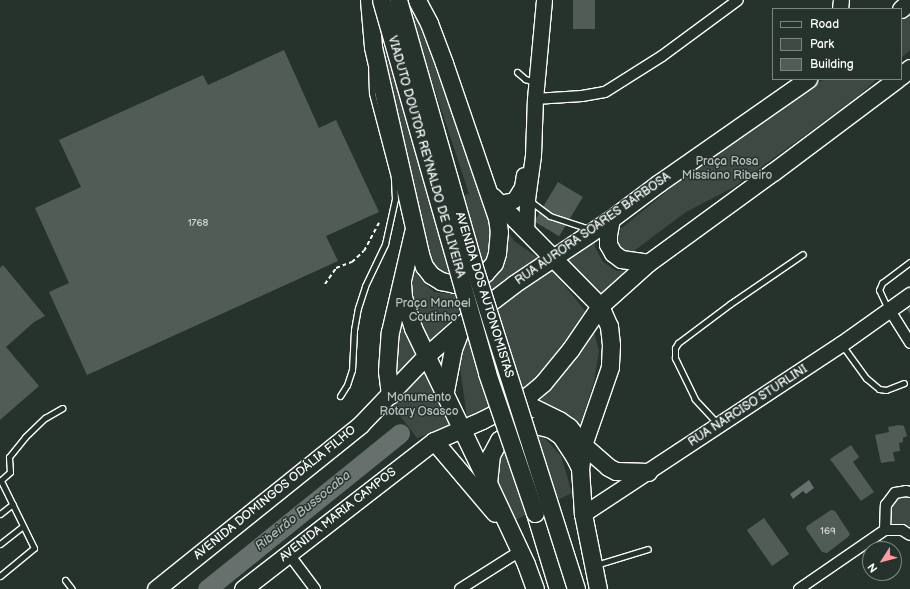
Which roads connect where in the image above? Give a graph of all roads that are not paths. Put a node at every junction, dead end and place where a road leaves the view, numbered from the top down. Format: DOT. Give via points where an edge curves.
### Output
graph roads {
  1 [pos="369,0"];
  2 [pos="381,0"];
  3 [pos="398,0"];
  4 [pos="417,0"];
  5 [pos="544,0"];
  6 [pos="738,0"];
  7 [pos="910,0"];
  8 [pos="902,8"];
  9 [pos="373,47"];
  10 [pos="910,68"];
  11 [pos="517,72"];
  12 [pos="902,75"];
  13 [pos="807,80"];
  14 [pos="896,80"];
  15 [pos="537,82"];
  16 [pos="535,99"];
  17 [pos="533,139"];
  18 [pos="495,199"];
  19 [pos="527,199"];
  20 [pos="611,219"];
  21 [pos="414,225"];
  22 [pos="526,231"];
  23 [pos="593,231"];
  24 [pos="803,254"];
  25 [pos="552,257"];
  26 [pos="910,262"];
  27 [pos="648,263"];
  28 [pos="402,283"];
  29 [pos="910,295"];
  30 [pos="600,306"];
  31 [pos="889,310"];
  32 [pos="462,323"];
  33 [pos="910,343"];
  34 [pos="841,344"];
  35 [pos="427,355"];
  36 [pos="904,383"];
  37 [pos="445,391"];
  38 [pos="390,395"];
  39 [pos="340,396"];
  40 [pos="520,402"];
  41 [pos="62,408"];
  42 [pos="718,425"];
  43 [pos="462,428"];
  44 [pos="434,441"];
  45 [pos="583,445"];
  46 [pos="580,468"];
  47 [pos="648,472"];
  48 [pos="0,481"];
  49 [pos="488,483"];
  50 [pos="910,492"];
  51 [pos="13,504"];
  52 [pos="0,514"];
  53 [pos="583,514"];
  54 [pos="23,526"];
  55 [pos="508,529"];
  56 [pos="885,530"];
  57 [pos="910,535"];
  58 [pos="0,544"];
  59 [pos="648,549"];
  60 [pos="520,551"];
  61 [pos="288,552"];
  62 [pos="593,566"];
  63 [pos="0,576"];
  64 [pos="65,580"];
  65 [pos="72,589"];
  66 [pos="156,589"];
  67 [pos="243,589"];
  68 [pos="314,589"];
  69 [pos="460,589"];
  70 [pos="535,589"];
  71 [pos="558,589"];
  72 [pos="576,589"];
  73 [pos="598,589"];
  74 [pos="799,589"];
  1 -- 9 [label="main road"];
  2 -- 71 [label="main road, VIADUTO DOUTOR REYNALDO DE OLIVEIRA, bridge" via="487,373 535,512"];
  3 -- 72 [label="main road, AVENIDA DOS AUTONOMISTAS, bridge" via="473,264"];
  4 -- 18 [label="main road" via="429,22"];
  5 -- 15 [label="main road"];
  6 -- 16 [label="street" via="662,56 605,92"];
  7 -- 8 [label="main road"];
  9 -- 21 [label="main road"];
  9 -- 39 [label="lane" via="370,75 372,93 394,177 395,199 385,244 365,286 358,308 352,370"];
  10 -- 12 [label="main road"];
  11 -- 15 [label="lane" via="525,79"];
  13 -- 20 [label="main road, RUA AURORA SOARES BARBOSA"];
  14 -- 27 [label="main road, AVENIDA MARIA CAMPOS"];
  15 -- 16 [label="main road"];
  16 -- 17 [label="main road"];
  17 -- 18 [label="main road" via="527,155 522,187 514,200"];
  17 -- 19 [label="main road"];
  18 -- 21 [label="main road" via="499,232 497,253 494,263 474,280 455,284 441,281 431,275 424,266"];
  18 -- 22 [label="main road"];
  19 -- 22 [label="main road"];
  19 -- 23 [label="lane" via="550,216"];
  20 -- 23 [label="main road, RUA AURORA SOARES BARBOSA"];
  20 -- 27 [label="main road" via="608,244 613,253 621,259"];
  21 -- 28 [label="main road"];
  22 -- 25 [label="main road"];
  23 -- 25 [label="main road, RUA AURORA SOARES BARBOSA"];
  24 -- 42 [label="lane" via="678,343 675,358 695,399"];
  25 -- 30 [label="main road"];
  25 -- 32 [label="main road, RUA AURORA SOARES BARBOSA"];
  26 -- 31 [label="lane" via="882,283 879,290"];
  27 -- 30 [label="main road, AVENIDA MARIA CAMPOS"];
  28 -- 35 [label="main road" via="407,312"];
  28 -- 38 [label="main road" via="390,332 387,371"];
  29 -- 31 [label="main road, RUA NARCISO STURLINI"];
  30 -- 40 [label="main road, AVENIDA MARIA CAMPOS" via="570,350 543,383"];
  30 -- 45 [label="main road" via="609,326 610,367"];
  31 -- 33 [label="street"];
  31 -- 34 [label="main road, RUA NARCISO STURLINI"];
  32 -- 35 [label="main road, RUA AURORA SOARES BARBOSA"];
  32 -- 37 [label="main road" via="453,349"];
  34 -- 36 [label="lane" via="866,378 879,389 886,390"];
  34 -- 42 [label="main road, RUA NARCISO STURLINI"];
  35 -- 37 [label="main road"];
  35 -- 38 [label="main road, RUA AURORA SOARES BARBOSA"];
  37 -- 43 [label="main road"];
  38 -- 66 [label="main road, AVENIDA DOMINGOS ODÁLIA FILHO" via="360,425"];
  40 -- 43 [label="main road, AVENIDA MARIA CAMPOS"];
  40 -- 45 [label="main road" via="559,420 569,427"];
  41 -- 48 [label="lane" via="45,418 25,437 9,457 10,472"];
  42 -- 47 [label="main road, RUA NARCISO STURLINI"];
  43 -- 44 [label="main road, AVENIDA MARIA CAMPOS"];
  43 -- 49 [label="main road"];
  44 -- 55 [label="main road"];
  44 -- 61 [label="main road, AVENIDA MARIA CAMPOS"];
  45 -- 46 [label="main road"];
  45 -- 47 [label="main road" via="596,458 616,471"];
  46 -- 49 [label="main road" via="561,436 551,428 520,426 499,440 496,445 491,455"];
  46 -- 53 [label="main road"];
  47 -- 53 [label="main road, RUA NARCISO STURLINI"];
  48 -- 51 [label="lane"];
  49 -- 55 [label="main road"];
  50 -- 56 [label="street" via="895,494 886,505"];
  51 -- 52 [label="lane"];
  51 -- 54 [label="lane"];
  53 -- 62 [label="main road"];
  54 -- 58 [label="lane"];
  54 -- 63 [label="lane" via="34,548"];
  55 -- 60 [label="main road"];
  56 -- 57 [label="street" via="902,530"];
  56 -- 74 [label="street"];
  59 -- 62 [label="lane"];
  60 -- 69 [label="street"];
  60 -- 70 [label="main road"];
  61 -- 67 [label="main road, AVENIDA MARIA CAMPOS"];
  61 -- 68 [label="street"];
  62 -- 73 [label="main road"];
  64 -- 65 [label="lane"];
}
